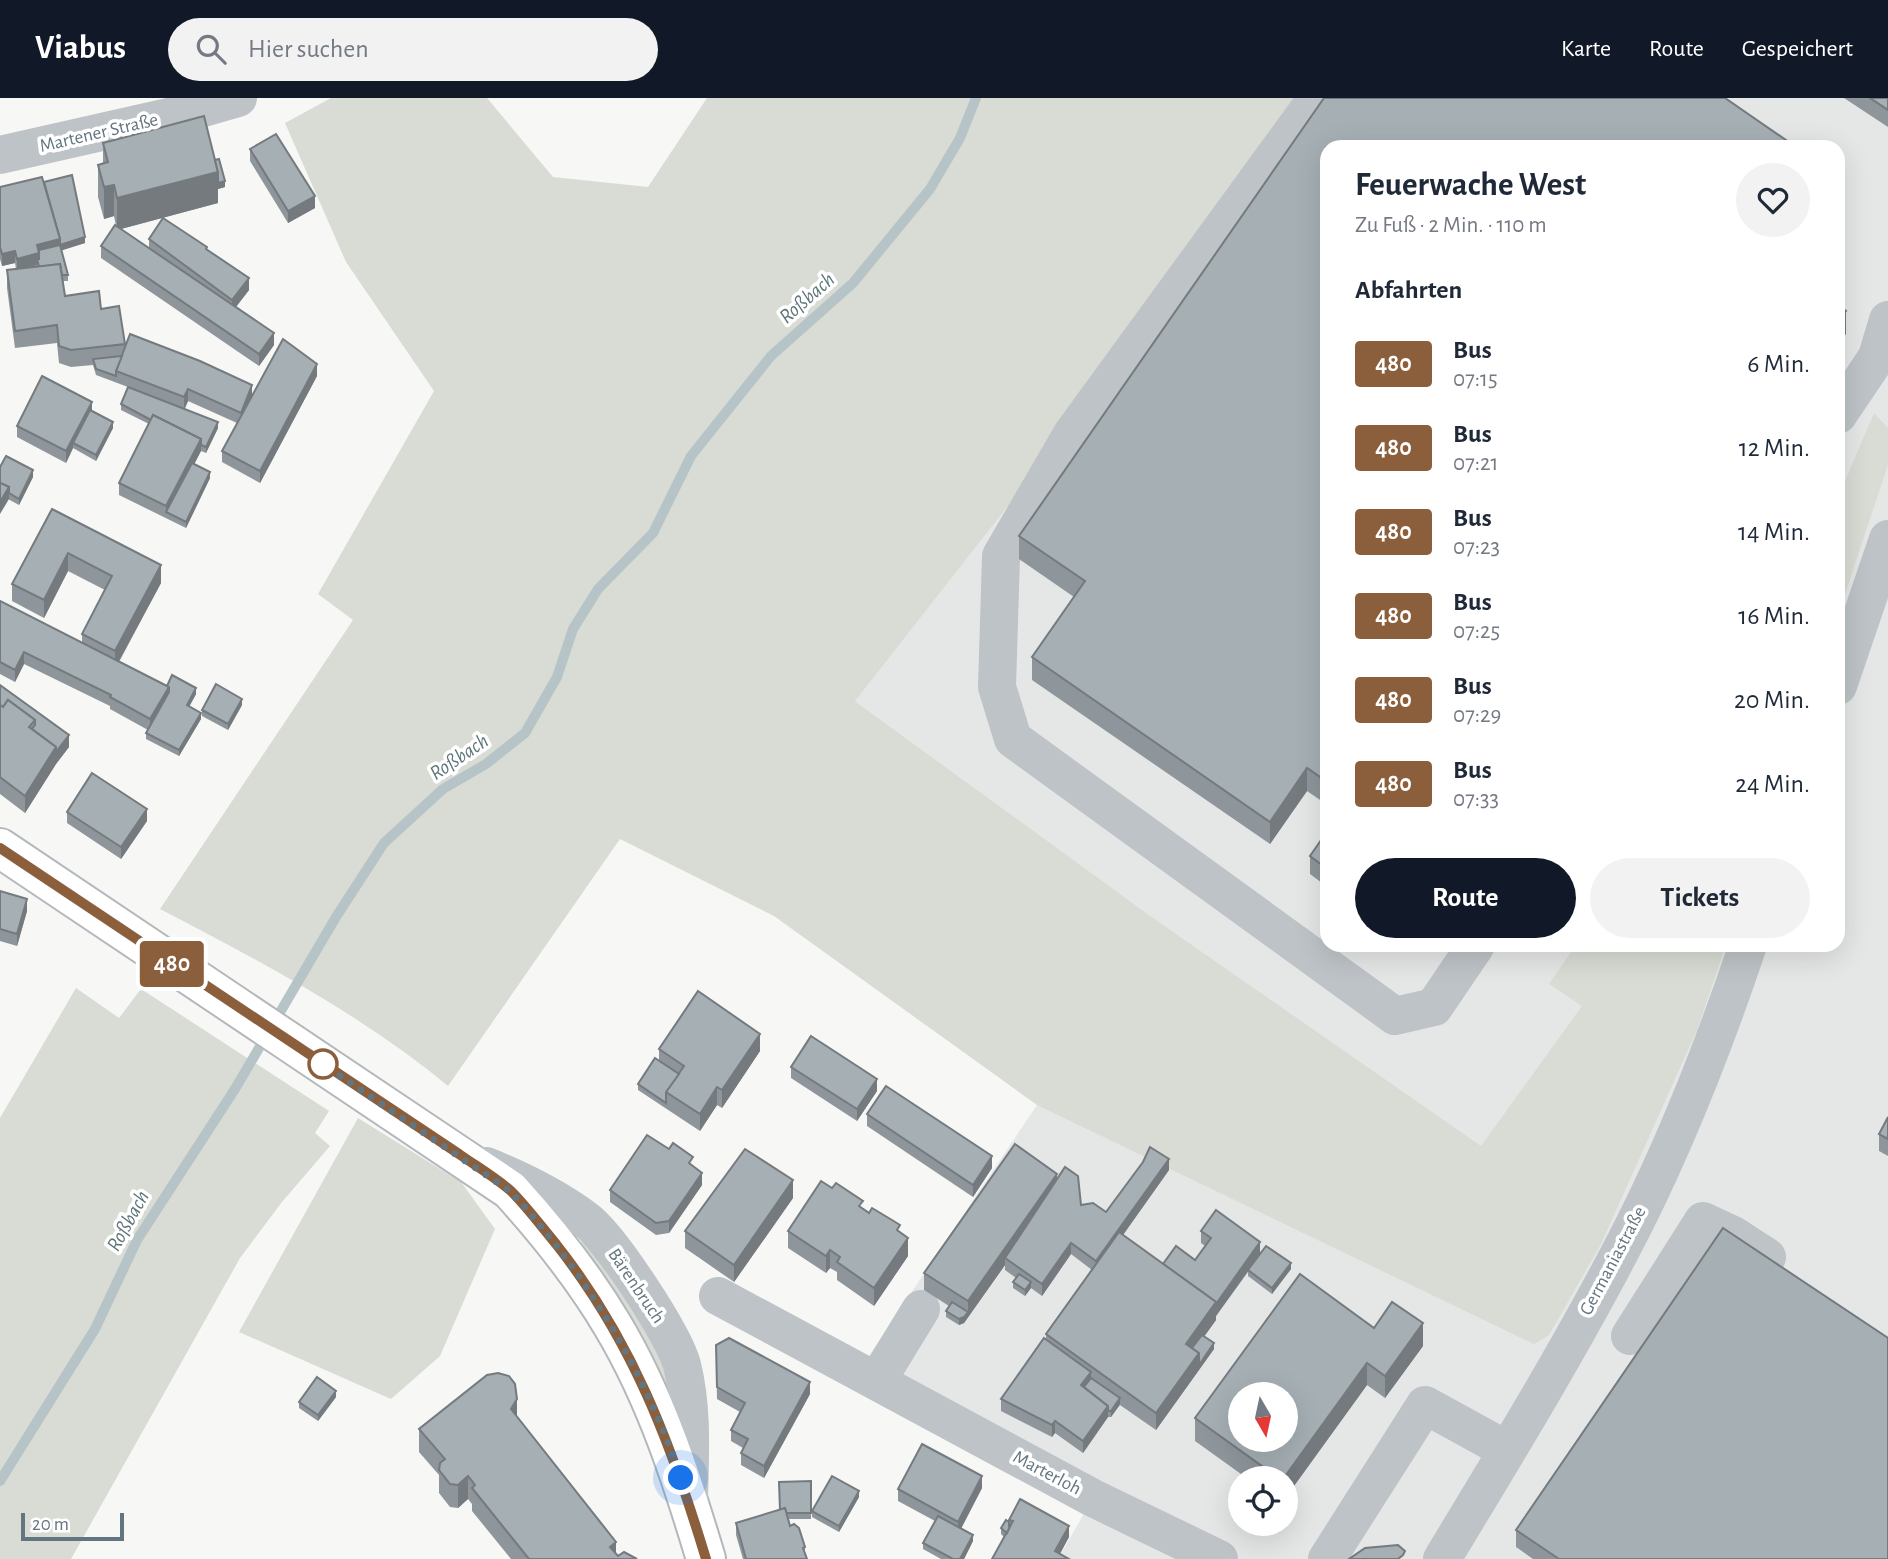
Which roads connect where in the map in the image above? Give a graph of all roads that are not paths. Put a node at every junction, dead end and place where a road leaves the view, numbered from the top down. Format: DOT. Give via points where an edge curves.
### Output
graph roads {
  1 [pos="238,98"];
  2 [pos="1317,98"];
  3 [pos="0,155"];
  4 [pos="1888,320"];
  5 [pos="1845,405"];
  6 [pos="1888,539"];
  7 [pos="1845,665"];
  8 [pos="0,848"];
  9 [pos="1471,952"];
  10 [pos="1746,952"];
  11 [pos="459,1154"];
  12 [pos="1799,1279"];
  13 [pos="719,1296"];
  14 [pos="921,1309"];
  15 [pos="1630,1336"];
  16 [pos="877,1381"];
  17 [pos="1507,1450"];
  18 [pos="688,1500"];
  19 [pos="706,1559"];
  20 [pos="1219,1559"];
  21 [pos="1327,1559"];
  22 [pos="1442,1559"];
  1 -- 3 [label="street, Martener Straße"];
  2 -- 9 [label="street" via="1072,434 1000,556 997,687 1013,739 1395,1016 1434,1007"];
  4 -- 5 [label="street" via="1877,357"];
  6 -- 7 [label="street"];
  8 -- 11 [label="main road, Bärenbruch"];
  10 -- 17 [label="street, Germaniastraße" via="1717,1035 1626,1240"];
  11 -- 18 [label="main road, Bärenbruch" via="510,1191 572,1264 635,1368"];
  11 -- 18 [label="street, Bärenbruch" via="511,1176 588,1221 652,1307 681,1362 690,1431"];
  12 -- 15 [label="street" via="1733,1235 1703,1221"];
  13 -- 16 [label="street, Marterloh"];
  14 -- 16 [label="street"];
  16 -- 20 [label="street, Marterloh" via="1093,1498"];
  17 -- 21 [label="street" via="1425,1405"];
  17 -- 22 [label="street, Germaniastraße"];
  18 -- 19 [label="main road, Bärenbruch"];
}
